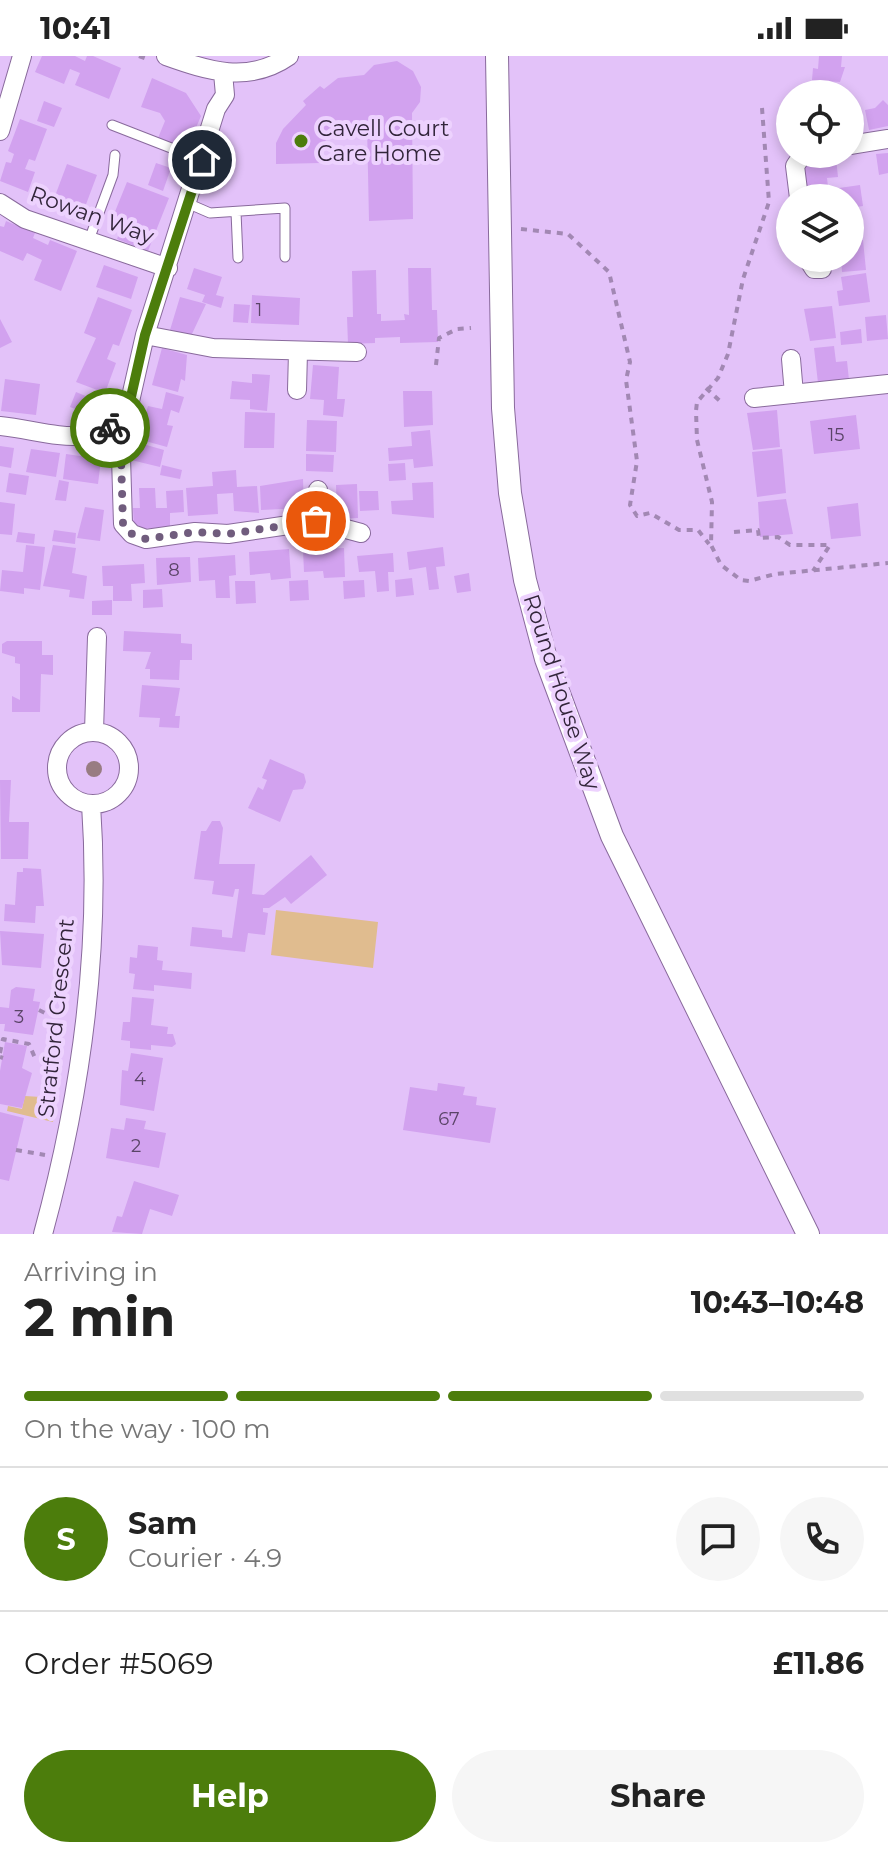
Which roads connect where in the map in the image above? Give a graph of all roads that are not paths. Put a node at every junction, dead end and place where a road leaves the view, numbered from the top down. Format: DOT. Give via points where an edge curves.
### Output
graph roads {
  1 [pos="22,56"];
  2 [pos="166,56"];
  3 [pos="289,56"];
  4 [pos="497,56"];
  5 [pos="223,73"];
  6 [pos="112,125"];
  7 [pos="0,131"];
  8 [pos="888,139"];
  9 [pos="864,143"];
  10 [pos="115,155"];
  11 [pos="202,160"];
  12 [pos="0,203"];
  13 [pos="187,203"];
  14 [pos="236,212"];
  15 [pos="89,240"];
  16 [pos="285,257"];
  17 [pos="238,258"];
  18 [pos="168,268"];
  19 [pos="145,335"];
  20 [pos="298,352"];
  21 [pos="357,352"];
  22 [pos="791,359"];
  23 [pos="888,384"];
  24 [pos="297,390"];
  25 [pos="794,394"];
  26 [pos="754,398"];
  27 [pos="0,426"];
  28 [pos="106,431"];
  29 [pos="318,490"];
  30 [pos="316,521"];
  31 [pos="361,533"];
  32 [pos="97,637"];
  33 [pos="94,731"];
  34 [pos="91,804"];
  35 [pos="43,1234"];
  36 [pos="808,1234"];
  1 -- 7 [label="street"];
  2 -- 5 [label="street"];
  3 -- 5 [label="street" via="260,70"];
  4 -- 36 [label="street, Round House Way" via="503,408 510,493 542,645 612,836"];
  5 -- 11 [label="street" via="225,95"];
  6 -- 11 [label="lane"];
  8 -- 9 [label="street"];
  10 -- 15 [label="lane"];
  11 -- 13 [label="street"];
  12 -- 15 [label="street, Rowan Way" via="25,219"];
  13 -- 14 [label="lane" via="210,213"];
  13 -- 18 [label="street"];
  14 -- 16 [label="lane" via="285,208"];
  14 -- 17 [label="lane"];
  15 -- 18 [label="street, Rowan Way"];
  18 -- 19 [label="street"];
  19 -- 20 [label="street" via="213,348"];
  19 -- 28 [label="street" via="128,410"];
  20 -- 21 [label="street"];
  20 -- 24 [label="street"];
  22 -- 25 [label="street"];
  23 -- 25 [label="street"];
  25 -- 26 [label="street"];
  27 -- 28 [label="street" via="90,438"];
  28 -- 30 [label="street" via="121,457 123,524 132,534 146,539 195,532 228,534"];
  29 -- 30 [label="street"];
  30 -- 31 [label="street"];
  32 -- 33 [label="street"];
  33 -- 34 [label="street" via="71,739 57,763 65,791"];
  33 -- 34 [label="street" via="119,743 129,769 117,795"];
  34 -- 35 [label="street, Stratford Crescent" via="89,972 80,1056 63,1159"];
}
